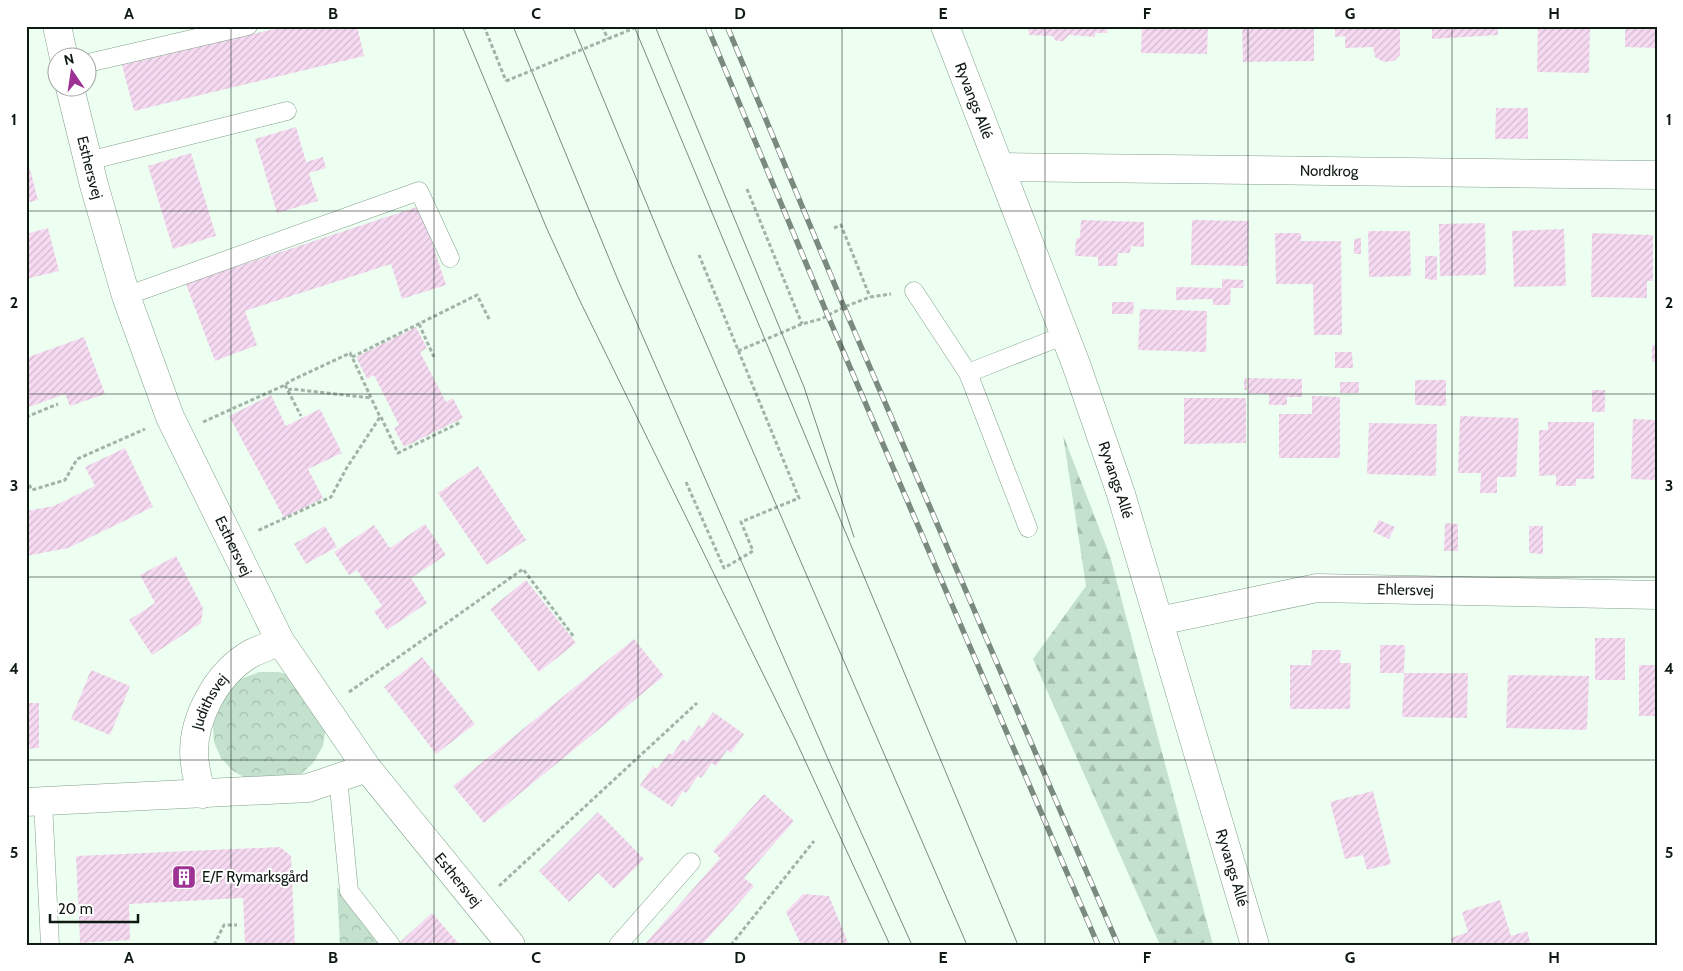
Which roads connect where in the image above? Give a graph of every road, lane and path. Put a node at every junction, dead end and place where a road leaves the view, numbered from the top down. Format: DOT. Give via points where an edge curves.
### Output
graph roads {
  1 [pos="57,26"];
  2 [pos="248,26"];
  3 [pos="484,26"];
  4 [pos="602,26"];
  5 [pos="639,26"];
  6 [pos="945,26"];
  7 [pos="608,39"];
  8 [pos="62,48"];
  9 [pos="98,61"];
  10 [pos="72,98"];
  11 [pos="287,111"];
  12 [pos="88,161"];
  13 [pos="1001,167"];
  14 [pos="1657,175"];
  15 [pos="747,189"];
  16 [pos="834,228"];
  17 [pos="699,255"];
  18 [pos="450,258"];
  19 [pos="914,291"];
  20 [pos="126,296"];
  21 [pos="870,297"];
  22 [pos="490,320"];
  23 [pos="419,324"];
  24 [pos="802,324"];
  25 [pos="1065,335"];
  26 [pos="738,350"];
  27 [pos="352,357"];
  28 [pos="434,357"];
  29 [pos="968,373"];
  30 [pos="285,385"];
  31 [pos="288,390"];
  32 [pos="372,398"];
  33 [pos="58,404"];
  34 [pos="302,416"];
  35 [pos="26,417"];
  36 [pos="380,417"];
  37 [pos="461,422"];
  38 [pos="174,425"];
  39 [pos="26,479"];
  40 [pos="686,482"];
  41 [pos="1028,528"];
  42 [pos="232,543"];
  43 [pos="1657,594"];
  44 [pos="1159,621"];
  45 [pos="574,636"];
  46 [pos="280,641"];
  47 [pos="697,703"];
  48 [pos="326,709"];
  49 [pos="367,768"];
  50 [pos="338,777"];
  51 [pos="202,794"];
  52 [pos="35,802"];
  53 [pos="814,841"];
  54 [pos="692,862"];
  55 [pos="511,875"];
  56 [pos="238,925"];
  57 [pos="50,945"];
  58 [pos="214,945"];
  59 [pos="391,945"];
  60 [pos="511,945"];
  61 [pos="618,945"];
  62 [pos="731,945"];
  63 [pos="1255,945"];
  1 -- 8 [label="street"];
  2 -- 9 [label="lane"];
  3 -- 7 [label="path, bridge" via="506,81"];
  4 -- 7 [label="path"];
  5 -- 7 [label="path, bridge"];
  6 -- 13 [label="street, Ryvangs Allé"];
  10 -- 12 [label="street, Esthersvej"];
  11 -- 12 [label="lane"];
  12 -- 20 [label="street, Esthersvej"];
  13 -- 14 [label="street, Nordkrog"];
  13 -- 25 [label="street, Ryvangs Allé"];
  15 -- 24 [label="path"];
  16 -- 21 [label="path" via="841,225"];
  17 -- 26 [label="path"];
  18 -- 20 [label="lane" via="419,191"];
  19 -- 21 [label="path"];
  19 -- 29 [label="lane"];
  20 -- 38 [label="street, Esthersvej"];
  21 -- 24 [label="path"];
  22 -- 23 [label="path" via="478,295"];
  23 -- 27 [label="path"];
  23 -- 28 [label="path"];
  24 -- 26 [label="path"];
  25 -- 29 [label="lane"];
  25 -- 44 [label="street, Ryvangs Allé" via="1121,494"];
  26 -- 40 [label="path" via="799,498 741,522 753,550 724,568"];
  27 -- 30 [label="path" via="350,353"];
  27 -- 32 [label="path"];
  29 -- 41 [label="lane"];
  30 -- 31 [label="path"];
  30 -- 38 [label="path"];
  31 -- 32 [label="path"];
  31 -- 34 [label="path"];
  32 -- 36 [label="path"];
  33 -- 35 [label="path"];
  36 -- 37 [label="path" via="398,453"];
  36 -- 42 [label="path" via="331,497"];
  38 -- 39 [label="path" via="77,460 65,480 32,490"];
  38 -- 42 [label="street, Esthersvej"];
  42 -- 46 [label="street, Esthersvej"];
  43 -- 44 [label="street, Ehlersvej" via="1317,588"];
  44 -- 63 [label="street, Ryvangs Allé"];
  45 -- 48 [label="path" via="523,569"];
  46 -- 48 [label="street, Esthersvej"];
  46 -- 51 [label="street, Judithsvej" via="250,654 226,674 207,700 196,730 195,762"];
  47 -- 55 [label="path"];
  48 -- 49 [label="street, Esthersvej"];
  49 -- 50 [label="street"];
  49 -- 60 [label="street, Esthersvej"];
  50 -- 51 [label="street" via="308,788"];
  50 -- 59 [label="lane" via="349,890"];
  51 -- 52 [label="street"];
  52 -- 57 [label="lane"];
  53 -- 62 [label="path"];
  54 -- 61 [label="lane"];
  56 -- 58 [label="path" via="224,925"];
}
